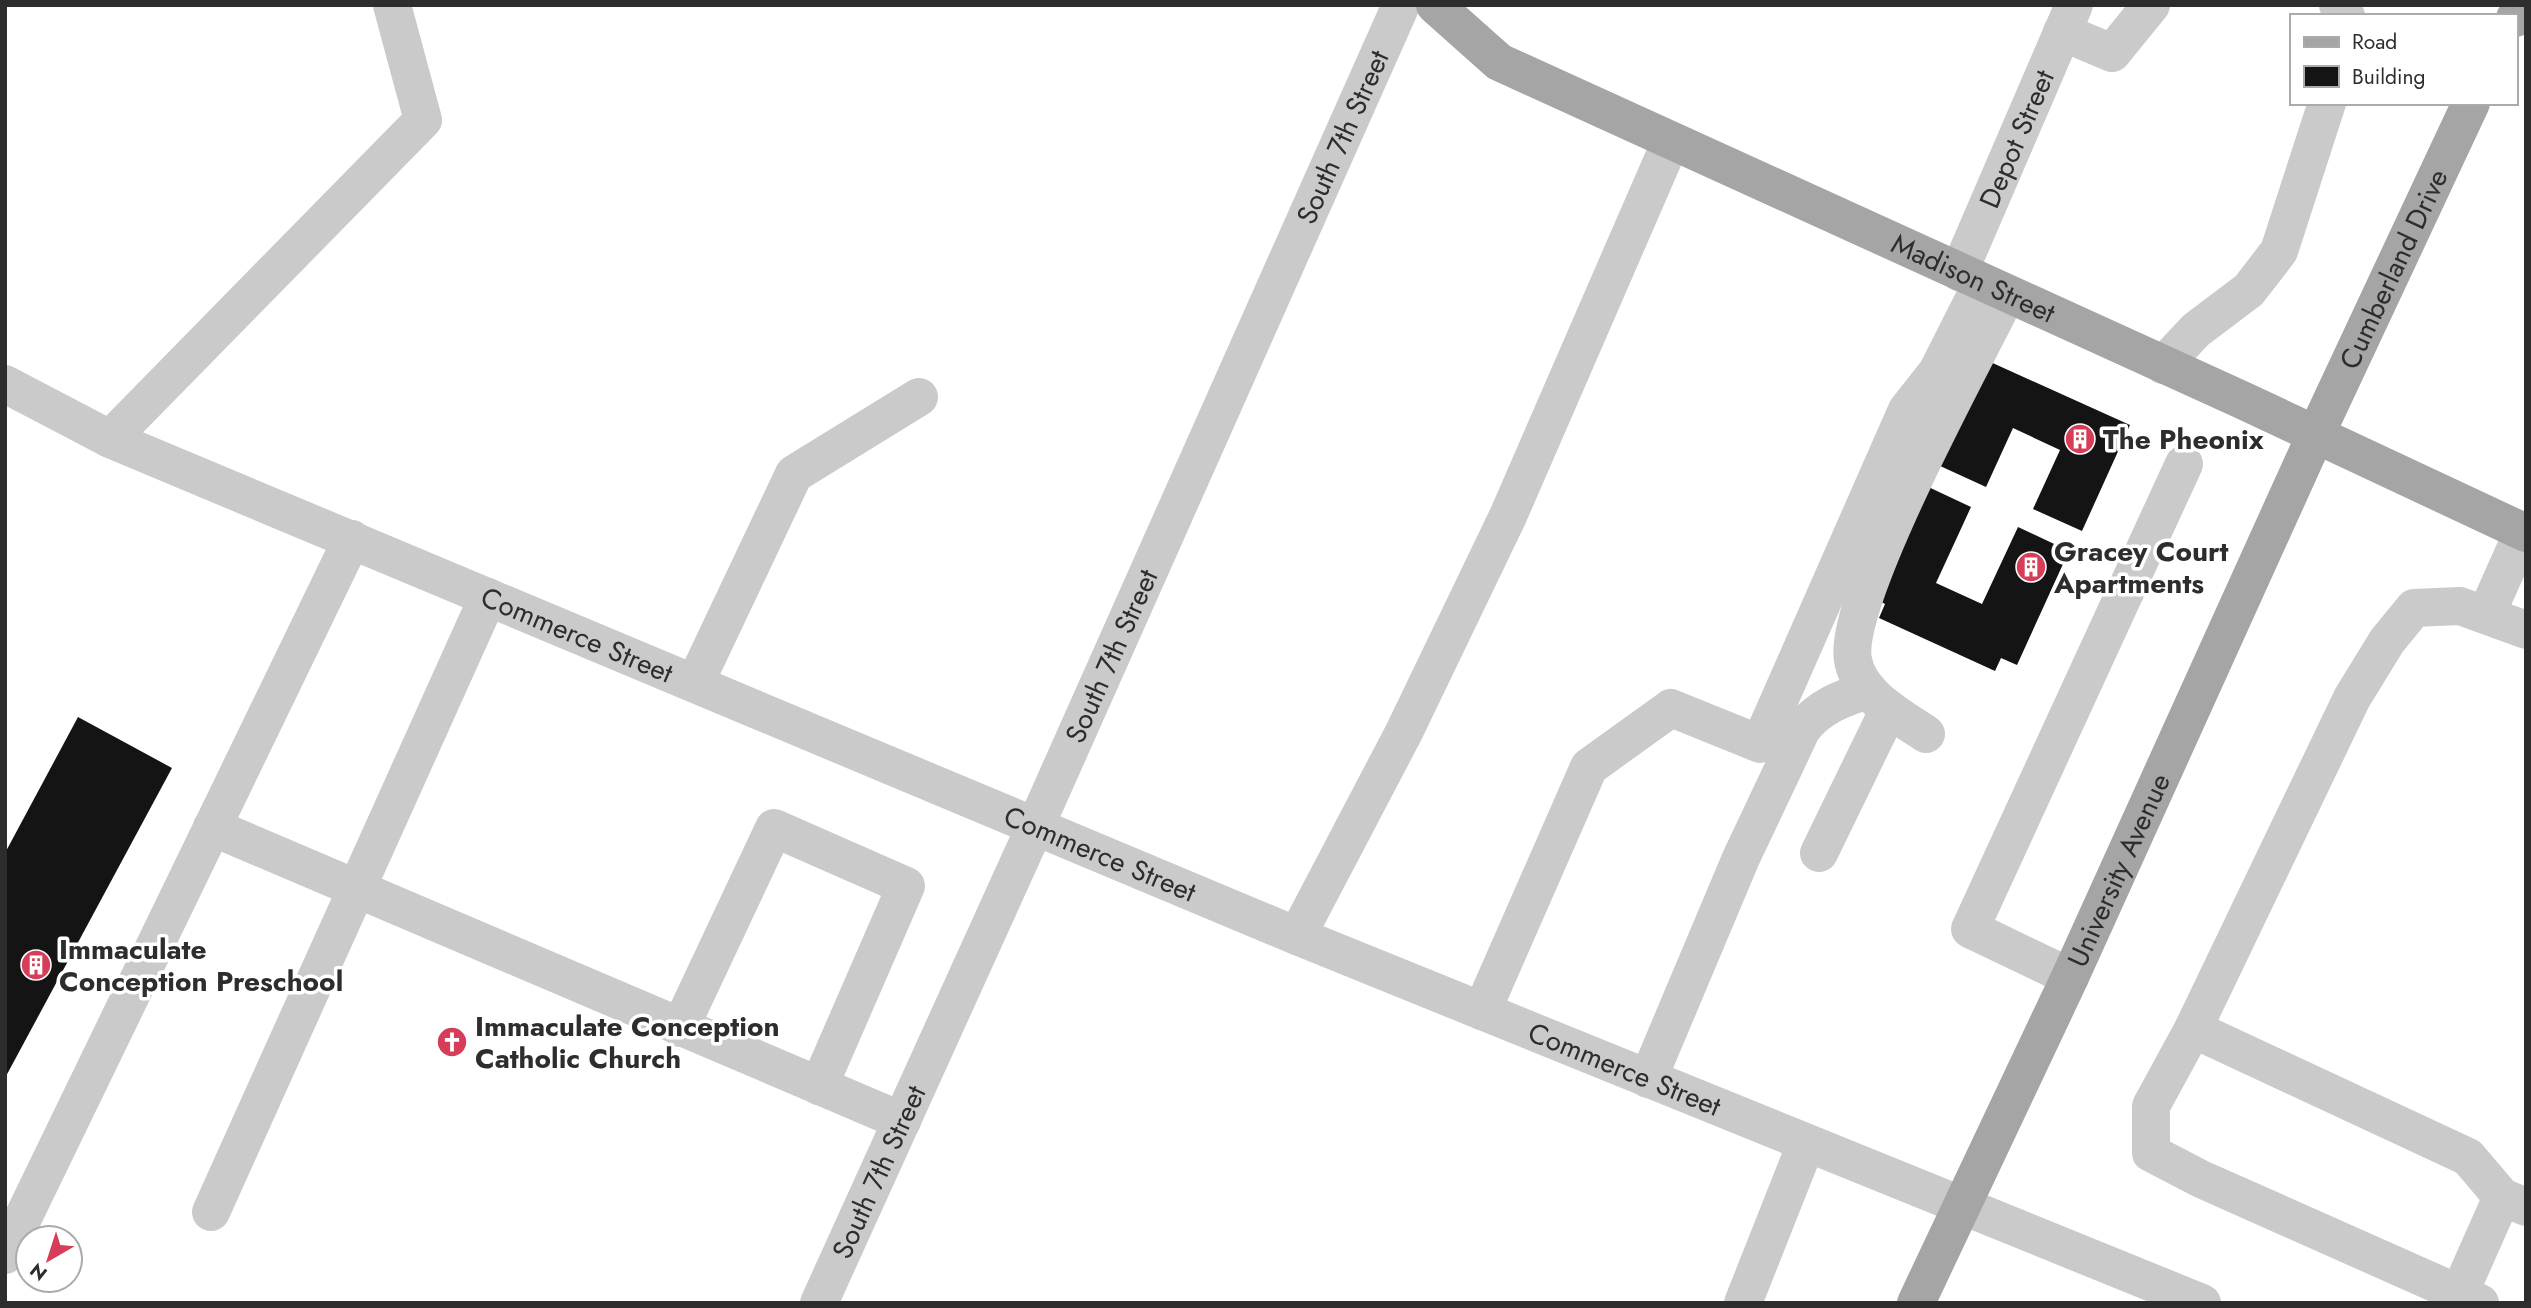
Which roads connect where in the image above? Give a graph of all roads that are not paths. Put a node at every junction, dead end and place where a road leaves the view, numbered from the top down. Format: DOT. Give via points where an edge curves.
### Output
graph roads {
  1 [pos="392,5"];
  2 [pos="1401,5"];
  3 [pos="1434,5"];
  4 [pos="2151,5"];
  5 [pos="2068,19"];
  6 [pos="2326,105"];
  7 [pos="2471,105"];
  8 [pos="1671,141"];
  9 [pos="1983,283"];
  10 [pos="2164,365"];
  11 [pos="5,384"];
  12 [pos="919,397"];
  13 [pos="2316,435"];
  14 [pos="110,439"];
  15 [pos="2184,464"];
  16 [pos="2524,532"];
  17 [pos="352,540"];
  18 [pos="488,597"];
  19 [pos="2487,615"];
  20 [pos="2526,630"];
  21 [pos="695,683"];
  22 [pos="1878,699"];
  23 [pos="1926,734"];
  24 [pos="212,827"];
  25 [pos="1035,827"];
  26 [pos="1819,853"];
  27 [pos="355,891"];
  28 [pos="1297,936"];
  29 [pos="2070,977"];
  30 [pos="1482,1011"];
  31 [pos="680,1028"];
  32 [pos="2193,1029"];
  33 [pos="1648,1079"];
  34 [pos="819,1086"];
  35 [pos="902,1121"];
  36 [pos="1806,1144"];
  37 [pos="2514,1202"];
  38 [pos="1961,1207"];
  39 [pos="211,1212"];
  40 [pos="5,1255"];
  41 [pos="2465,1299"];
  42 [pos="818,1303"];
  43 [pos="1743,1303"];
  44 [pos="1916,1303"];
  45 [pos="2202,1303"];
  1 -- 14 [label="street" via="423,120"];
  2 -- 25 [label="street, South 7th Street"];
  3 -- 8 [label="main road, Madison Street" via="1499,62"];
  4 -- 5 [label="street" via="2112,53"];
  5 -- 9 [label="street, Depot Street"];
  6 -- 10 [label="street" via="2276,257 2249,290 2196,330"];
  7 -- 13 [label="main road, Cumberland Drive"];
  8 -- 9 [label="main road, Madison Street"];
  8 -- 28 [label="street" via="1508,516 1404,732"];
  9 -- 10 [label="main road, Madison Street"];
  9 -- 22 [label="street" via="1913,482 1860,605 1851,644 1853,662"];
  9 -- 30 [label="street" via="1937,372 1907,410 1760,744 1671,708 1589,767"];
  10 -- 13 [label="main road, Madison Street"];
  11 -- 14 [label="street, Commerce Street"];
  12 -- 21 [label="street" via="794,474"];
  13 -- 16 [label="main road, Madison Street"];
  13 -- 29 [label="main road, University Avenue"];
  14 -- 17 [label="street, Commerce Street"];
  15 -- 29 [label="street" via="1970,929"];
  16 -- 19 [label="street"];
  17 -- 18 [label="street, Commerce Street"];
  17 -- 24 [label="street"];
  18 -- 21 [label="street, Commerce Street"];
  18 -- 27 [label="street"];
  19 -- 20 [label="street"];
  19 -- 32 [label="street" via="2460,606 2414,608 2388,641 2353,698"];
  21 -- 25 [label="street, Commerce Street"];
  22 -- 23 [label="street"];
  22 -- 26 [label="street"];
  22 -- 33 [label="street" via="1832,702 1802,729 1741,858"];
  24 -- 27 [label="street"];
  24 -- 40 [label="street"];
  25 -- 28 [label="street, Commerce Street"];
  25 -- 35 [label="street, South 7th Street"];
  27 -- 31 [label="street"];
  27 -- 39 [label="street"];
  28 -- 30 [label="street, Commerce Street"];
  29 -- 38 [label="main road, University Avenue"];
  30 -- 33 [label="street, Commerce Street"];
  31 -- 34 [label="street"];
  31 -- 34 [label="street" via="774,828 906,886"];
  32 -- 37 [label="street" via="2468,1157"];
  32 -- 41 [label="street" via="2151,1106 2151,1153"];
  33 -- 36 [label="street, Commerce Street"];
  34 -- 35 [label="street"];
  35 -- 42 [label="street, South 7th Street"];
  36 -- 38 [label="street, Commerce Street"];
  36 -- 43 [label="street"];
  37 -- 41 [label="street"];
  38 -- 44 [label="main road, University Avenue"];
  38 -- 45 [label="street, Commerce Street"];
}
